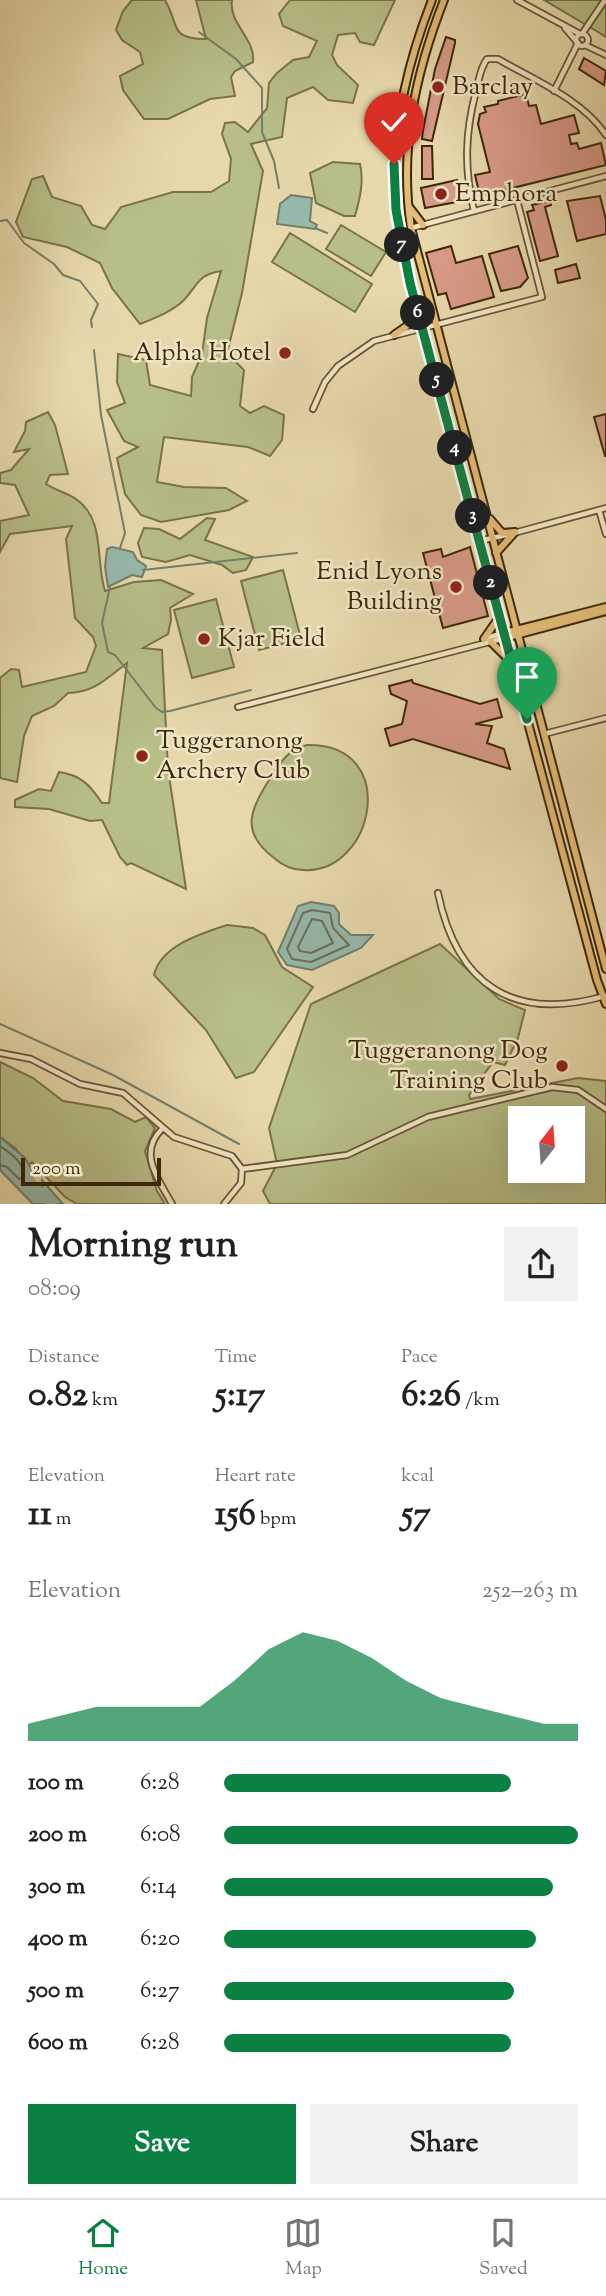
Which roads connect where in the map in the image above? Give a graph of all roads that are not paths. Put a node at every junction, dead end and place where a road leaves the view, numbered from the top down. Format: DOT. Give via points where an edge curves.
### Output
graph roads {
  1 [pos="432,0"];
  2 [pos="444,0"];
  3 [pos="517,0"];
  4 [pos="605,0"];
  5 [pos="564,27"];
  6 [pos="584,36"];
  7 [pos="580,44"];
  8 [pos="604,54"];
  9 [pos="554,92"];
  10 [pos="606,135"];
  11 [pos="606,176"];
  12 [pos="517,200"];
  13 [pos="407,204"];
  14 [pos="396,210"];
  15 [pos="474,211"];
  16 [pos="423,225"];
  17 [pos="411,228"];
  18 [pos="407,267"];
  19 [pos="418,312"];
  20 [pos="436,324"];
  21 [pos="422,328"];
  22 [pos="394,335"];
  23 [pos="313,409"];
  24 [pos="606,508"];
  25 [pos="600,510"];
  26 [pos="485,511"];
  27 [pos="514,532"];
  28 [pos="606,534"];
  29 [pos="492,538"];
  30 [pos="480,541"];
  31 [pos="496,553"];
  32 [pos="606,609"];
  33 [pos="499,616"];
  34 [pos="517,632"];
  35 [pos="505,636"];
  36 [pos="487,640"];
  37 [pos="513,664"];
  38 [pos="239,707"];
  39 [pos="606,718"];
  40 [pos="527,719"];
  41 [pos="544,734"];
  42 [pos="540,768"];
  43 [pos="438,892"];
  44 [pos="606,969"];
  45 [pos="605,999"];
  46 [pos="0,1053"];
  47 [pos="606,1109"];
  48 [pos="162,1129"];
  49 [pos="242,1169"];
  50 [pos="172,1204"];
  51 [pos="224,1204"];
  1 -- 14 [label="main road" via="399,114"];
  2 -- 13 [label="main road" via="411,113"];
  3 -- 5 [label="street"];
  4 -- 6 [label="street"];
  5 -- 6 [label="street"];
  5 -- 7 [label="street"];
  6 -- 7 [label="street"];
  6 -- 7 [label="street"];
  6 -- 8 [label="street"];
  7 -- 8 [label="street"];
  7 -- 9 [label="street"];
  9 -- 10 [label="street" via="581,108"];
  9 -- 15 [label="street" via="498,59 484,62 465,150"];
  11 -- 12 [label="street"];
  12 -- 15 [label="street"];
  12 -- 20 [label="street" via="542,297"];
  13 -- 16 [label="main road"];
  13 -- 17 [label="main road"];
  14 -- 17 [label="main road" via="401,224"];
  14 -- 18 [label="main road"];
  15 -- 16 [label="street"];
  16 -- 17 [label="street"];
  17 -- 18 [label="main road" via="405,236"];
  17 -- 20 [label="main road"];
  18 -- 19 [label="main road"];
  19 -- 21 [label="main road"];
  19 -- 22 [label="main road" via="414,321"];
  20 -- 21 [label="street"];
  20 -- 26 [label="main road"];
  21 -- 22 [label="street"];
  21 -- 30 [label="main road"];
  22 -- 23 [label="street" via="365,346 338,366"];
  24 -- 25 [label="street"];
  25 -- 27 [label="street"];
  25 -- 28 [label="street"];
  26 -- 27 [label="main road" via="497,530"];
  26 -- 29 [label="main road"];
  27 -- 29 [label="street"];
  27 -- 31 [label="main road"];
  29 -- 30 [label="street"];
  29 -- 31 [label="main road"];
  30 -- 33 [label="main road"];
  31 -- 34 [label="main road"];
  32 -- 34 [label="main road"];
  33 -- 35 [label="main road"];
  33 -- 36 [label="main road"];
  34 -- 35 [label="main road"];
  34 -- 41 [label="main road"];
  35 -- 36 [label="street"];
  35 -- 37 [label="main road"];
  36 -- 37 [label="main road"];
  36 -- 38 [label="street"];
  37 -- 40 [label="main road"];
  39 -- 41 [label="street"];
  40 -- 41 [label="main road" via="533,732"];
  40 -- 42 [label="main road"];
  41 -- 42 [label="main road" via="537,743"];
  41 -- 44 [label="main road"];
  42 -- 45 [label="main road"];
  43 -- 45 [label="street" via="444,920 461,955 492,988 518,1001 545,1006"];
  46 -- 48 [label="street" via="32,1059 80,1084 123,1093"];
  47 -- 49 [label="street" via="578,1090 552,1087 428,1117 347,1155"];
  48 -- 49 [label="street" via="186,1143 232,1156"];
  48 -- 50 [label="street" via="150,1148 150,1163"];
  49 -- 51 [label="street" via="241,1183"];
}
